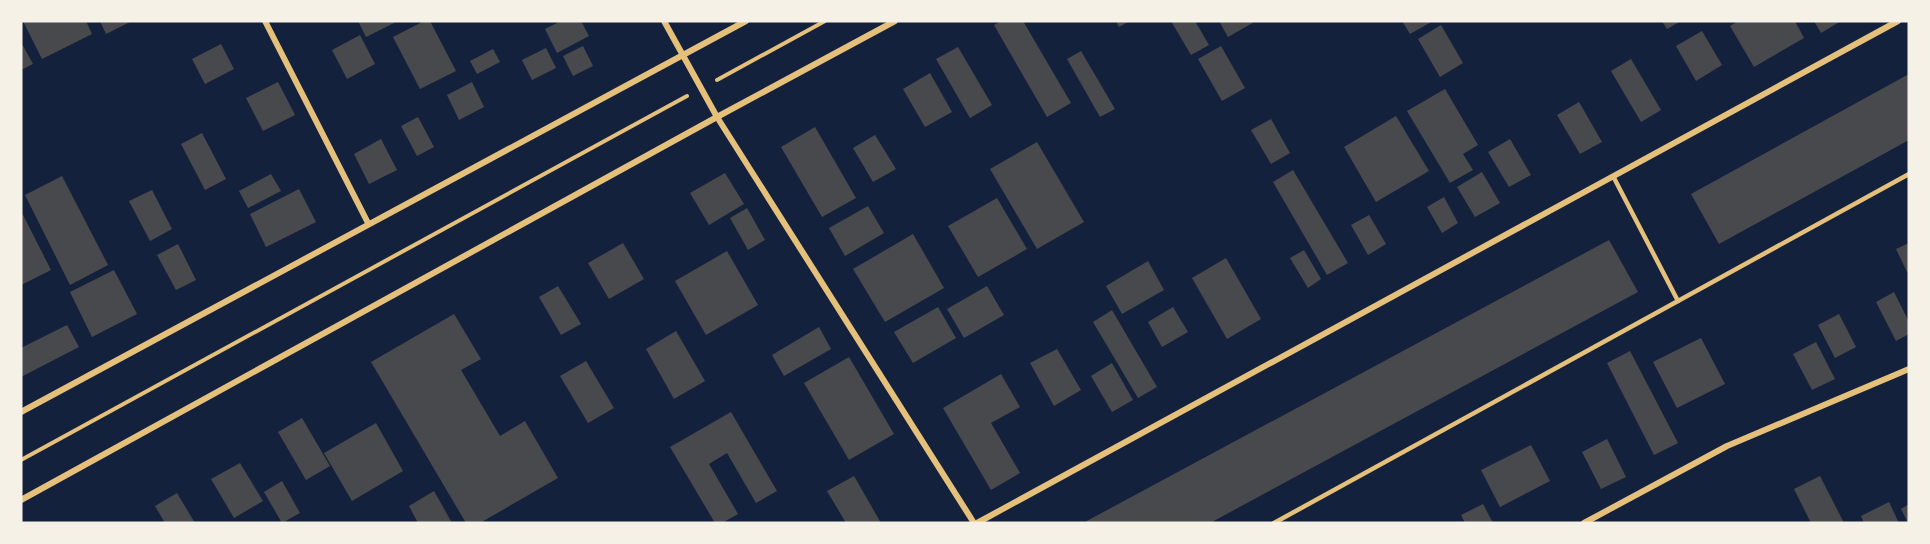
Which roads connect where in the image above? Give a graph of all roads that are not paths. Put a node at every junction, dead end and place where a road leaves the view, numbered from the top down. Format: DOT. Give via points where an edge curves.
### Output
graph roads {
  1 [pos="265,21"];
  2 [pos="664,21"];
  3 [pos="746,21"];
  4 [pos="895,21"];
  5 [pos="1898,21"];
  6 [pos="684,55"];
  7 [pos="717,117"];
  8 [pos="1909,174"];
  9 [pos="1614,176"];
  10 [pos="368,223"];
  11 [pos="1678,301"];
  12 [pos="1909,369"];
  13 [pos="21,412"];
  14 [pos="21,500"];
  15 [pos="975,523"];
  16 [pos="1274,523"];
  17 [pos="1584,523"];
  1 -- 10 [label="street"];
  2 -- 6 [label="street"];
  3 -- 6 [label="street"];
  4 -- 7 [label="street"];
  5 -- 9 [label="street"];
  6 -- 7 [label="street"];
  6 -- 10 [label="street"];
  7 -- 14 [label="street"];
  7 -- 15 [label="street"];
  8 -- 11 [label="lane"];
  9 -- 11 [label="lane"];
  9 -- 15 [label="street"];
  10 -- 13 [label="street"];
  11 -- 16 [label="lane"];
  12 -- 17 [label="street" via="1727,446"];
}
